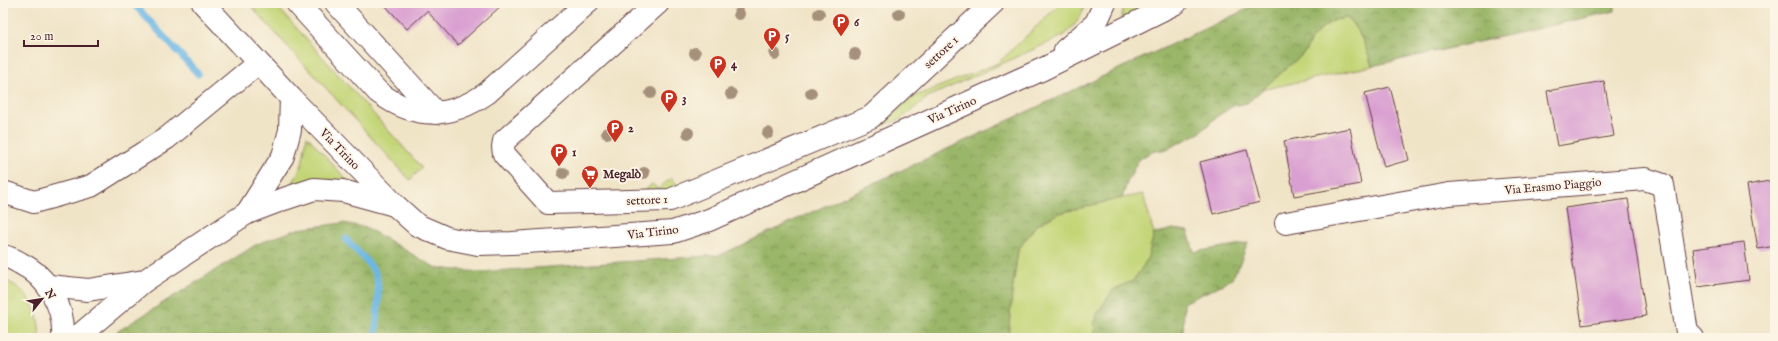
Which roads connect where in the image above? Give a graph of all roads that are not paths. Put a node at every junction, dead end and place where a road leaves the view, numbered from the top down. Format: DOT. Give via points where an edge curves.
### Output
graph roads {
  1 [pos="203,3"];
  2 [pos="297,3"];
  3 [pos="336,3"];
  4 [pos="587,3"];
  5 [pos="658,3"];
  6 [pos="993,3"];
  7 [pos="1105,3"];
  8 [pos="1176,3"];
  9 [pos="258,63"];
  10 [pos="1043,69"];
  11 [pos="290,98"];
  12 [pos="436,113"];
  13 [pos="3,192"];
  14 [pos="396,206"];
  15 [pos="247,214"];
  16 [pos="1286,223"];
  17 [pos="3,256"];
  18 [pos="144,281"];
  19 [pos="49,286"];
  20 [pos="63,338"];
  21 [pos="76,338"];
  22 [pos="1693,338"];
  1 -- 9 [label="street, Via Tirino"];
  2 -- 12 [label="street" via="390,102 420,112"];
  3 -- 12 [label="street"];
  4 -- 12 [label="street" via="487,93 457,110"];
  5 -- 6 [label="street, settore 1" via="504,142 504,154 548,203 670,200 871,117"];
  7 -- 10 [label="street" via="1096,22"];
  8 -- 10 [label="street, Via Tirino"];
  9 -- 11 [label="street, Via Tirino"];
  9 -- 13 [label="street" via="167,138 92,186 34,202"];
  10 -- 14 [label="street, Via Tirino" via="709,220 673,232 478,244 447,238 417,225"];
  11 -- 14 [label="street, Via Tirino"];
  11 -- 15 [label="street" via="290,130 284,156"];
  14 -- 15 [label="street" via="343,191 314,190"];
  15 -- 18 [label="street"];
  16 -- 22 [label="street, Via Erasmo Piaggio" via="1449,194 1645,178 1663,185 1687,332"];
  17 -- 19 [label="street" via="31,268"];
  18 -- 19 [label="street" via="88,290"];
  18 -- 21 [label="street"];
  19 -- 20 [label="street" via="59,306 64,328"];
}
